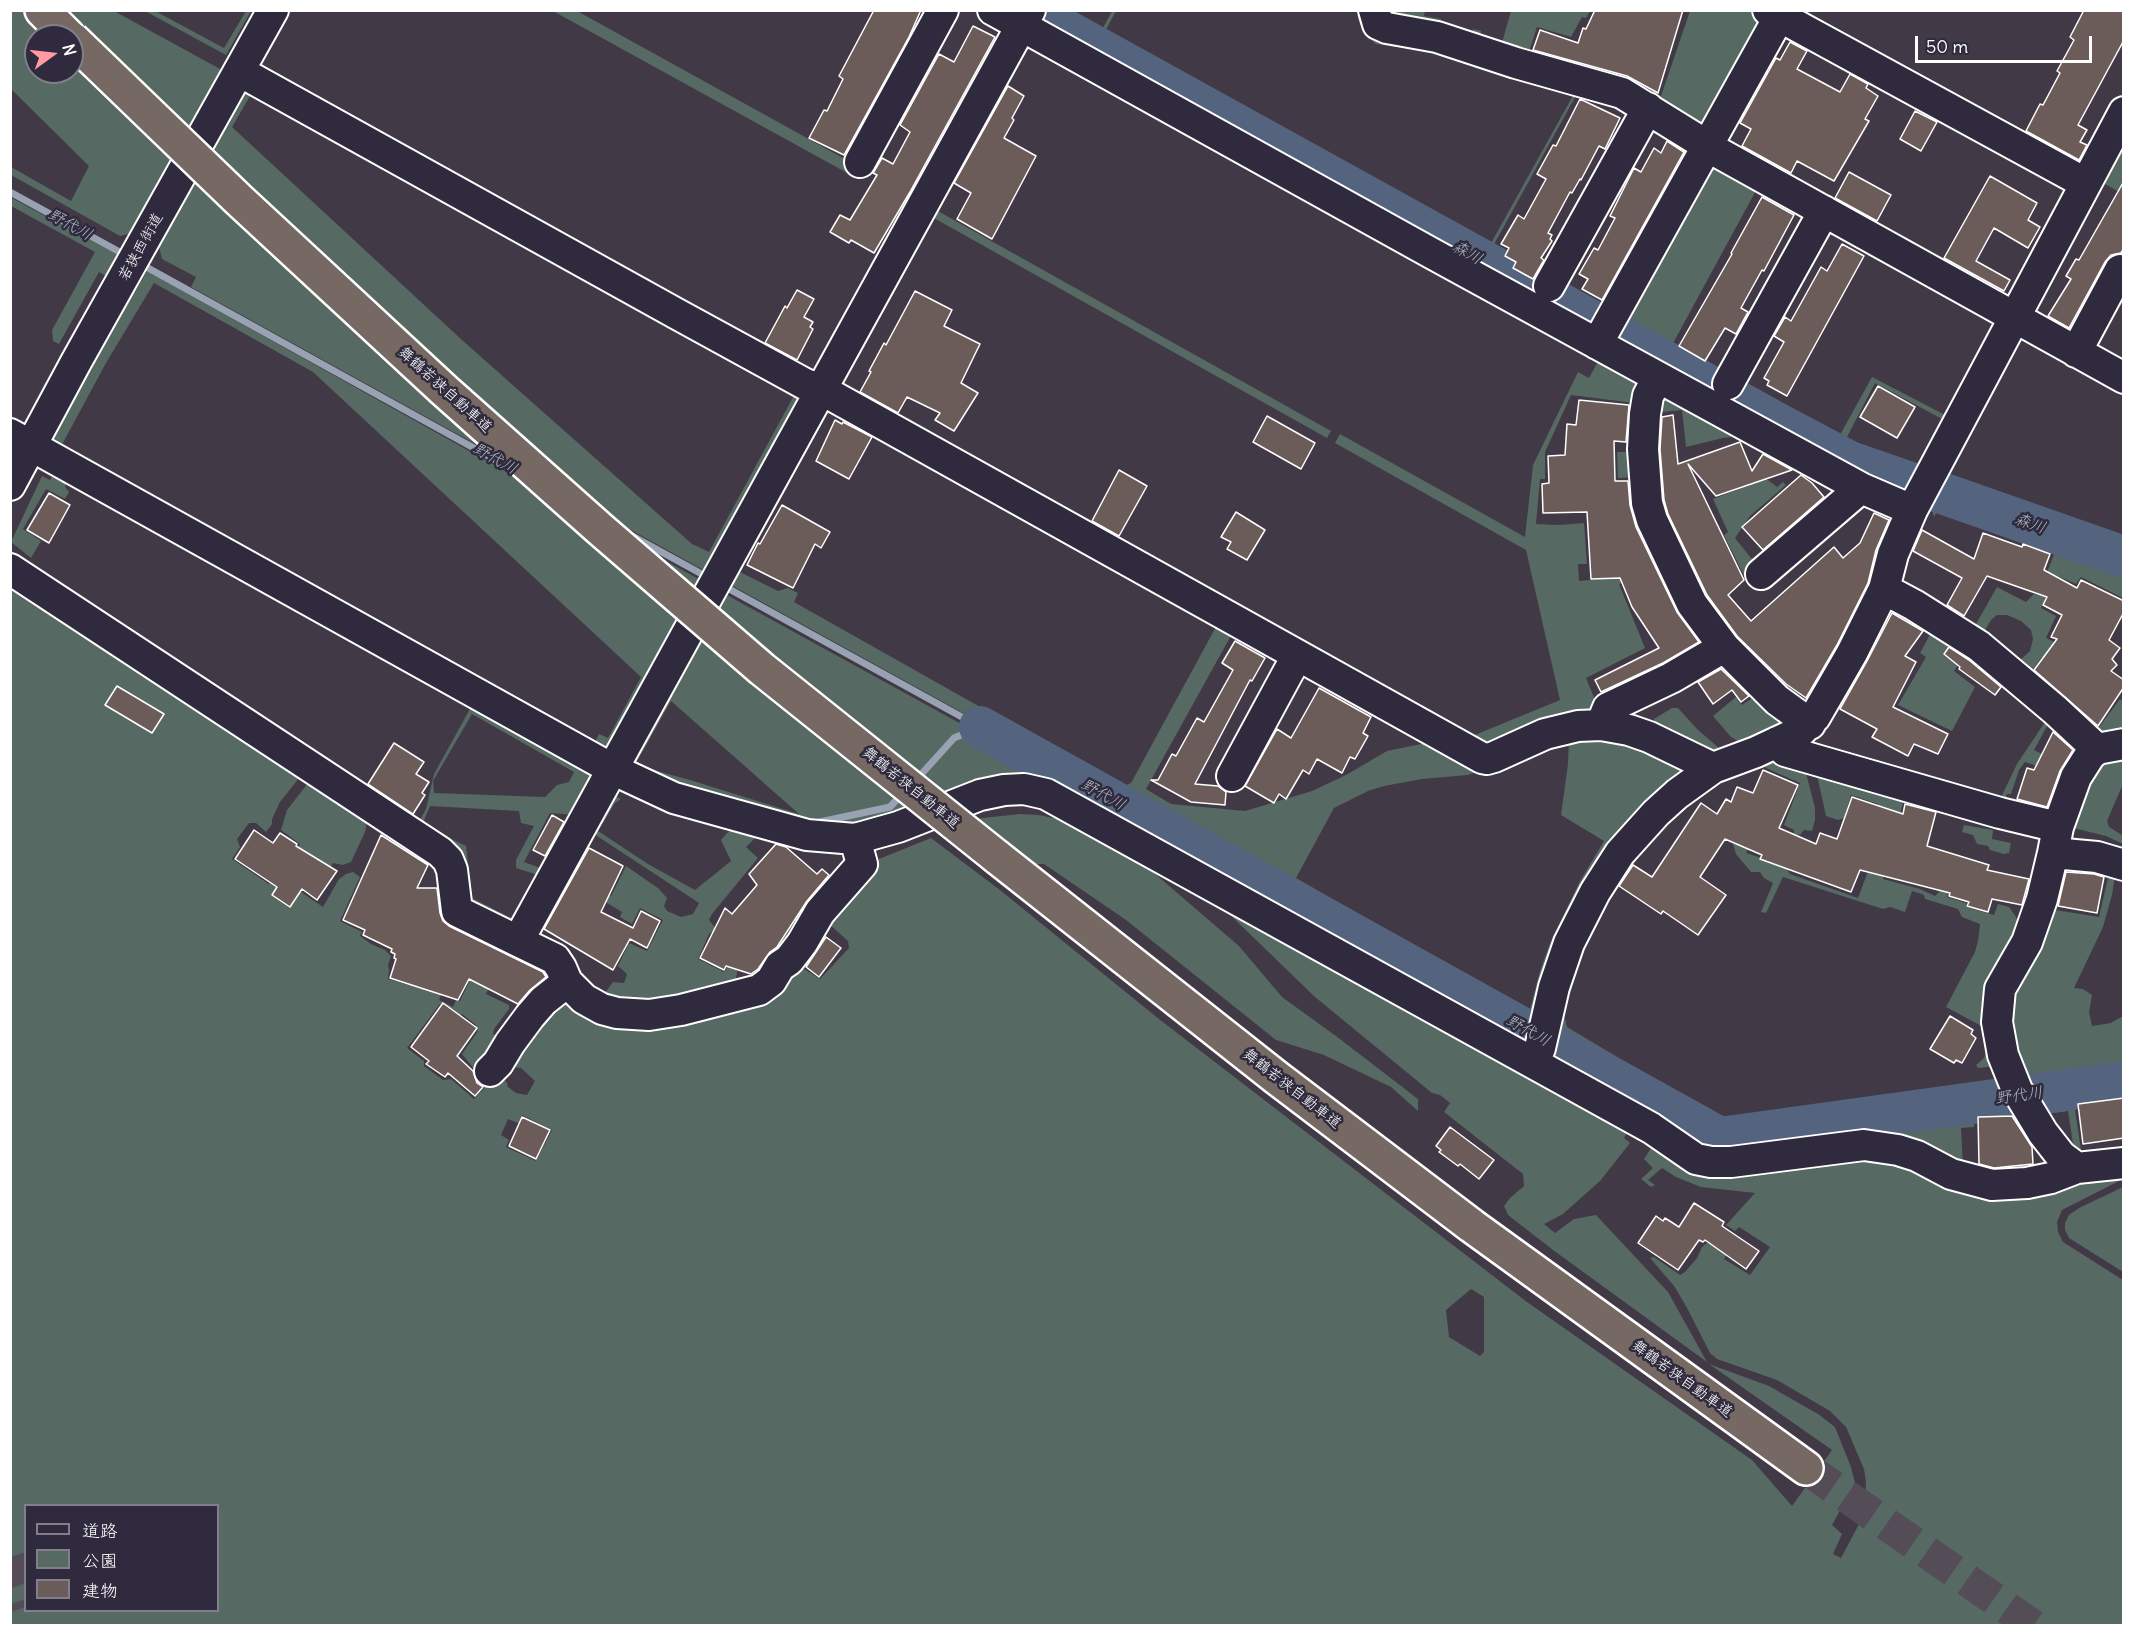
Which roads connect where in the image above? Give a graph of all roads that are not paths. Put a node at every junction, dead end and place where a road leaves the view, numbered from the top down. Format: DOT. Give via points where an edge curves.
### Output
graph roads {
  1 [pos="42,10"];
  2 [pos="273,10"];
  3 [pos="943,10"];
  4 [pos="993,10"];
  5 [pos="1374,10"];
  6 [pos="1774,14"];
  7 [pos="1026,18"];
  8 [pos="56,24"];
  9 [pos="84,51"];
  10 [pos="239,71"];
  11 [pos="1648,108"];
  12 [pos="2124,112"];
  13 [pos="1709,147"];
  14 [pos="860,162"];
  15 [pos="2085,183"];
  16 [pos="1824,211"];
  17 [pos="2120,270"];
  18 [pos="1549,286"];
  19 [pos="2015,318"];
  20 [pos="1603,334"];
  21 [pos="2076,352"];
  22 [pos="1658,377"];
  23 [pos="2124,378"];
  24 [pos="1728,384"];
  25 [pos="822,390"];
  26 [pos="21,439"];
  27 [pos="10,485"];
  28 [pos="1861,488"];
  29 [pos="1912,510"];
  30 [pos="10,569"];
  31 [pos="1761,574"];
  32 [pos="1884,590"];
  33 [pos="1724,647"];
  34 [pos="1297,656"];
  35 [pos="1810,724"];
  36 [pos="1601,725"];
  37 [pos="1777,742"];
  38 [pos="2110,746"];
  39 [pos="1713,768"];
  40 [pos="614,770"];
  41 [pos="1232,776"];
  42 [pos="855,839"];
  43 [pos="2055,840"];
  44 [pos="2124,865"];
  45 [pos="518,941"];
  46 [pos="567,982"];
  47 [pos="1539,1047"];
  48 [pos="490,1071"];
  49 [pos="2124,1163"];
  50 [pos="2077,1168"];
  51 [pos="1806,1468"];
  1 -- 8 [label="highway"];
  2 -- 10 [label="street, 若狭西街道"];
  3 -- 14 [label="street"];
  4 -- 7 [label="street"];
  5 -- 11 [label="street" via="1378,24 1387,28 1437,38 1622,93"];
  6 -- 13 [label="street"];
  6 -- 15 [label="street"];
  7 -- 20 [label="street"];
  7 -- 25 [label="street"];
  9 -- 51 [label="highway, 舞鶴若狭自動車道, bridge" via="435,382 762,669 1277,1078 1472,1226"];
  10 -- 25 [label="street" via="706,330"];
  10 -- 26 [label="street, 若狭西街道" via="121,283"];
  11 -- 13 [label="street"];
  11 -- 18 [label="street"];
  12 -- 15 [label="street"];
  13 -- 16 [label="street"];
  13 -- 20 [label="street"];
  15 -- 19 [label="street"];
  16 -- 19 [label="street"];
  16 -- 24 [label="street"];
  17 -- 21 [label="street"];
  19 -- 21 [label="street"];
  19 -- 29 [label="street"];
  20 -- 22 [label="street"];
  21 -- 23 [label="street"];
  22 -- 28 [label="street"];
  22 -- 33 [label="street" via="1648,396 1645,414 1647,502 1692,604"];
  25 -- 34 [label="street"];
  25 -- 40 [label="street"];
  26 -- 27 [label="street, 若狭西街道"];
  26 -- 40 [label="street"];
  28 -- 29 [label="street"];
  28 -- 31 [label="street"];
  29 -- 32 [label="street" via="1893,554"];
  30 -- 45 [label="street" via="440,852 452,870 457,911"];
  32 -- 35 [label="street"];
  32 -- 38 [label="street" via="1979,646 2055,710"];
  33 -- 35 [label="street" via="1777,700"];
  33 -- 36 [label="street" via="1608,708"];
  34 -- 36 [label="street" via="1482,758 1494,757 1545,734"];
  34 -- 41 [label="street"];
  35 -- 37 [label="street"];
  36 -- 39 [label="street" via="1649,737"];
  37 -- 39 [label="street"];
  37 -- 43 [label="street" via="1785,751 2000,813"];
  38 -- 43 [label="street" via="2090,755 2076,777"];
  39 -- 47 [label="street" via="1656,813 1608,871 1569,944"];
  40 -- 42 [label="street" via="674,798 712,809 807,835"];
  40 -- 45 [label="street"];
  42 -- 46 [label="street" via="862,864 820,912 789,960 759,990 649,1015 602,1009 584,999"];
  42 -- 47 [label="street" via="980,795 1024,789 1046,794"];
  43 -- 44 [label="street"];
  43 -- 50 [label="street" via="2027,942 2000,989 1996,1022 2021,1096 2061,1156"];
  45 -- 46 [label="street" via="555,959"];
  46 -- 48 [label="street" via="530,1016"];
  47 -- 50 [label="street" via="1696,1159 1731,1162 1864,1145 1899,1150 1951,1174 1992,1185 2027,1183"];
  49 -- 50 [label="street"];
}
